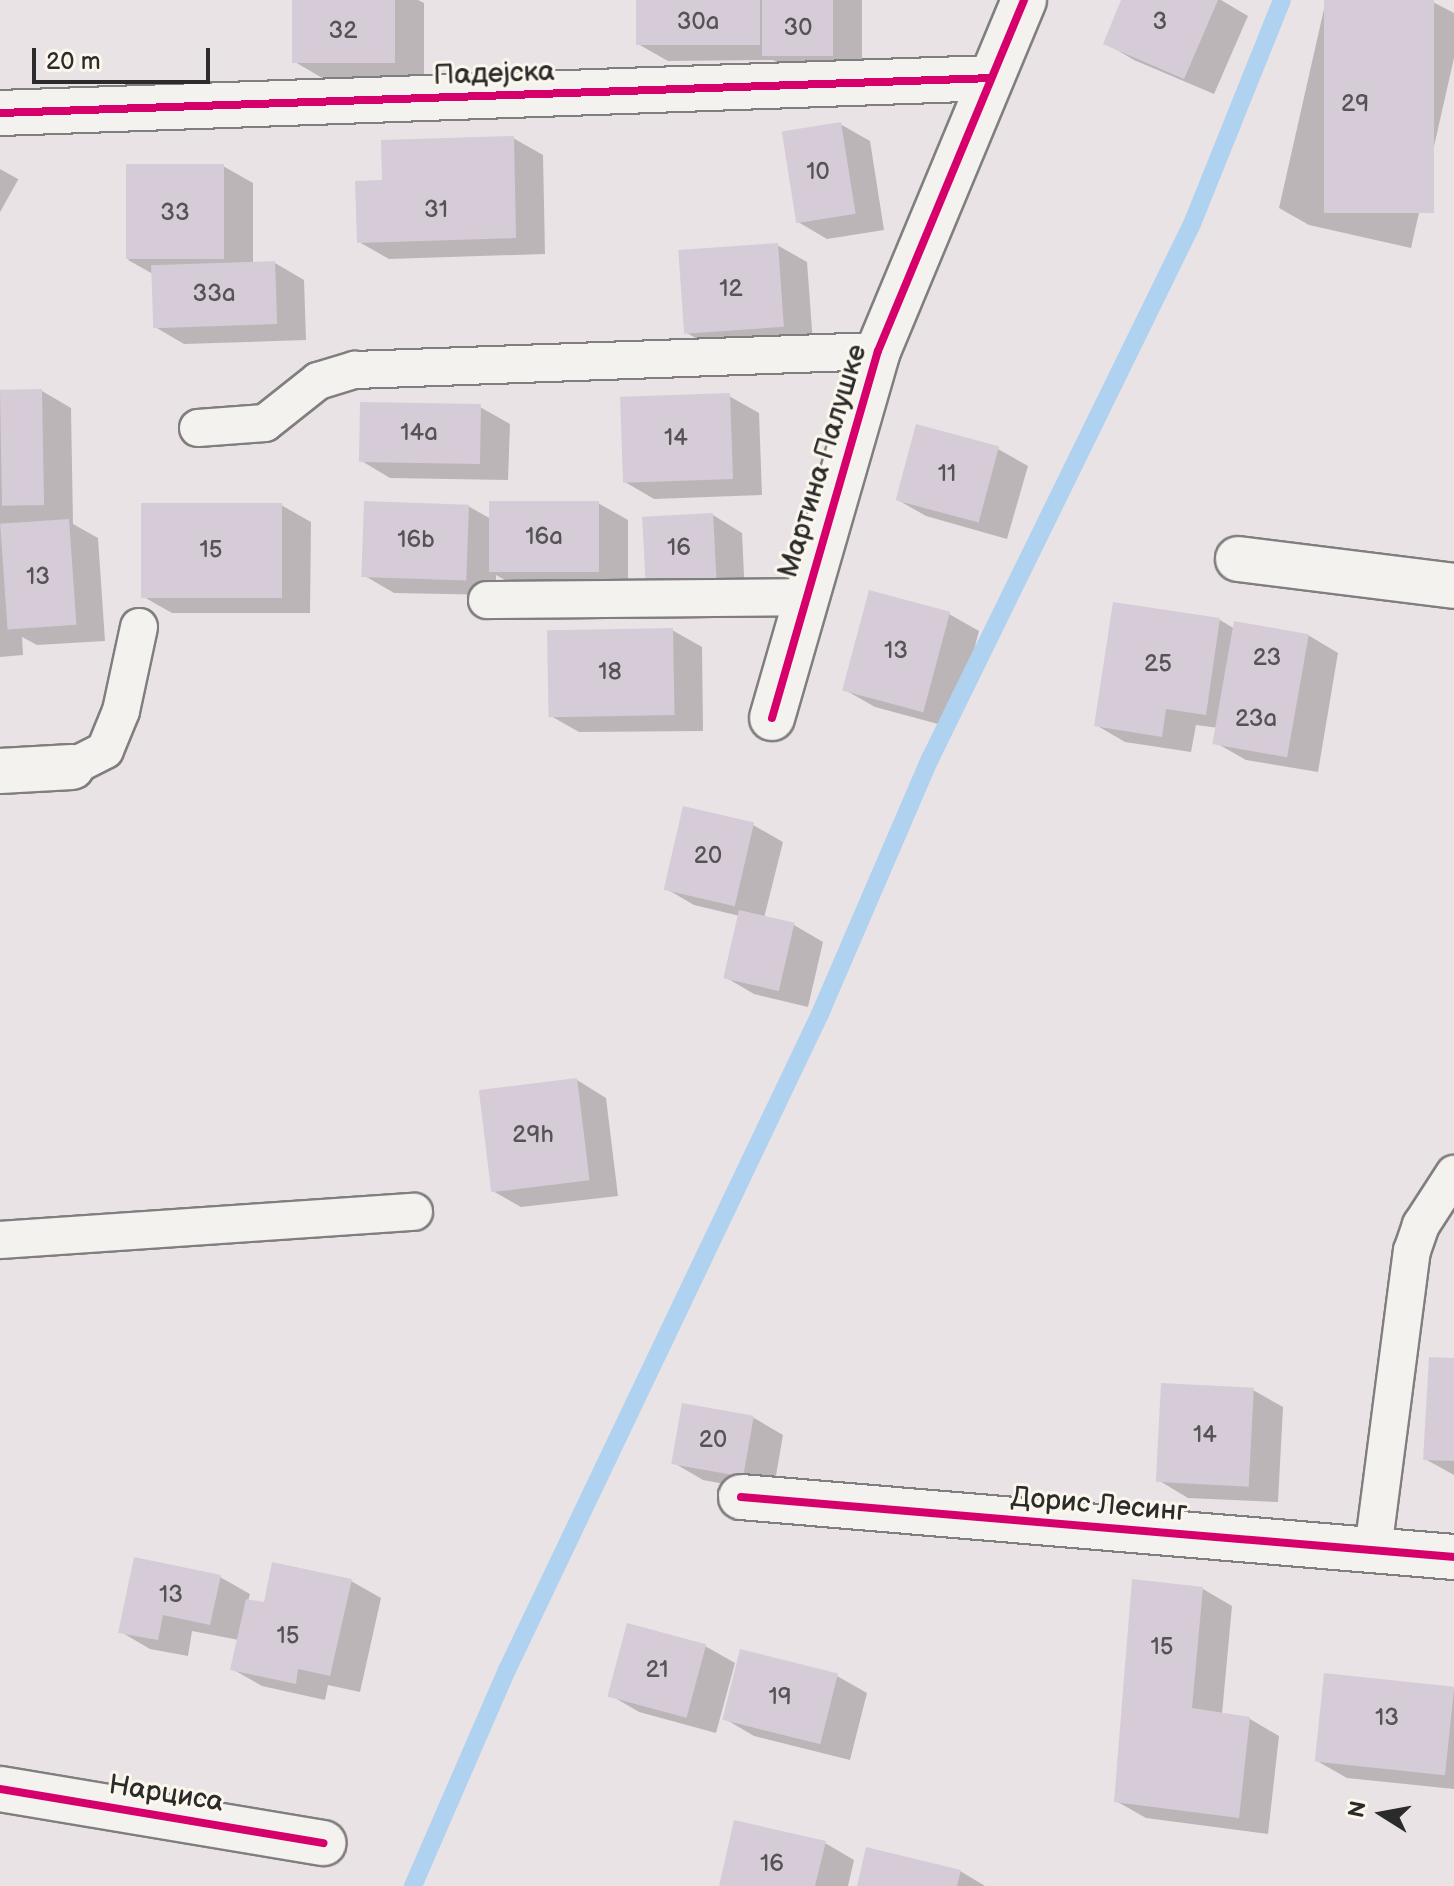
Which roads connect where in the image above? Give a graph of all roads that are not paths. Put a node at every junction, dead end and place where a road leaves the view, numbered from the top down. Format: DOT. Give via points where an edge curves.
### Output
graph roads {
  1 [pos="1024,0"];
  2 [pos="990,78"];
  3 [pos="0,113"];
  4 [pos="878,351"];
  5 [pos="198,428"];
  6 [pos="1238,559"];
  7 [pos="1454,586"];
  8 [pos="805,597"];
  9 [pos="487,600"];
  10 [pos="139,627"];
  11 [pos="772,718"];
  12 [pos="72,767"];
  13 [pos="0,771"];
  14 [pos="1454,1174"];
  15 [pos="414,1212"];
  16 [pos="0,1240"];
  17 [pos="741,1497"];
  18 [pos="1373,1550"];
  19 [pos="1454,1557"];
  20 [pos="0,1789"];
  21 [pos="324,1843"];
  1 -- 2 [label="street, Мартина Палушке"];
  2 -- 3 [label="street, Падејска"];
  2 -- 4 [label="street, Мартина Палушке"];
  4 -- 5 [label="lane" via="355,370 318,381 265,423"];
  4 -- 8 [label="street, Мартина Палушке"];
  6 -- 7 [label="street"];
  8 -- 9 [label="lane"];
  8 -- 11 [label="street, Мартина Палушке"];
  10 -- 12 [label="lane" via="121,711 105,750"];
  12 -- 13 [label="street"];
  14 -- 18 [label="lane" via="1421,1225 1412,1251"];
  15 -- 16 [label="lane"];
  17 -- 18 [label="street, Дорис Лесинг"];
  18 -- 19 [label="street, Дорис Лесинг"];
  20 -- 21 [label="street, Нарциса"];
}
